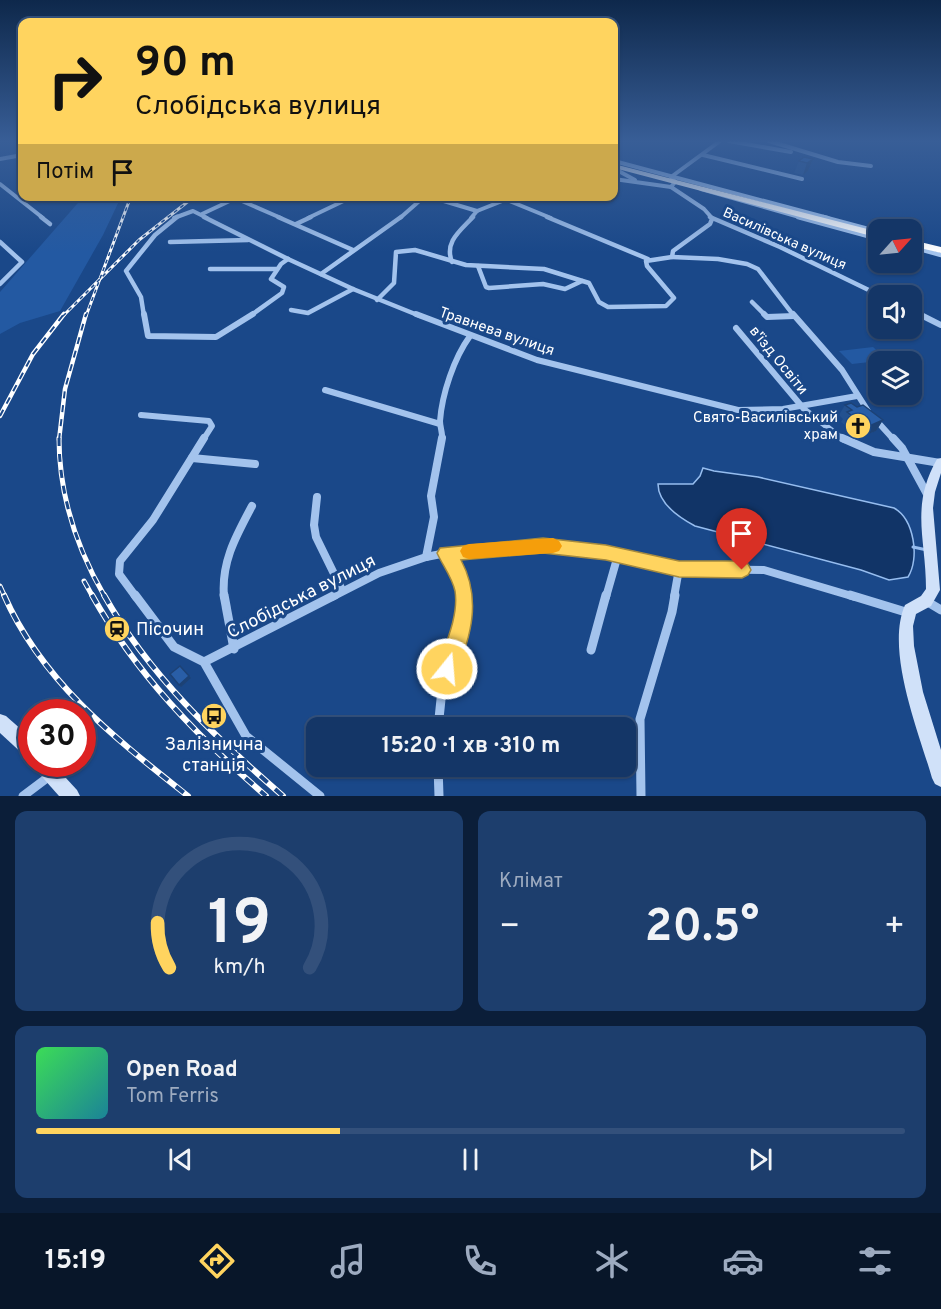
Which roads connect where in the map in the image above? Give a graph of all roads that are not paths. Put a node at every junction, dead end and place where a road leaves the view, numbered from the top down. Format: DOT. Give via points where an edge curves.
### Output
graph roads {
  1 [pos="632,178"];
  2 [pos="658,178"];
  3 [pos="676,178"];
  4 [pos="798,178"];
  5 [pos="802,179"];
  6 [pos="618,180"];
  7 [pos="638,182"];
  8 [pos="672,182"];
  9 [pos="0,184"];
  10 [pos="18,198"];
  11 [pos="21,201"];
  12 [pos="229,201"];
  13 [pos="246,201"];
  14 [pos="344,201"];
  15 [pos="420,201"];
  16 [pos="443,201"];
  17 [pos="504,201"];
  18 [pos="509,201"];
  19 [pos="477,211"];
  20 [pos="202,214"];
  21 [pos="712,219"];
  22 [pos="50,224"];
  23 [pos="296,224"];
  24 [pos="868,232"];
  25 [pos="868,232"];
  26 [pos="248,240"];
  27 [pos="0,242"];
  28 [pos="170,242"];
  29 [pos="922,246"];
  30 [pos="353,250"];
  31 [pos="941,251"];
  32 [pos="672,257"];
  33 [pos="289,258"];
  34 [pos="648,259"];
  35 [pos="453,262"];
  36 [pos="478,266"];
  37 [pos="210,269"];
  38 [pos="276,269"];
  39 [pos="321,274"];
  40 [pos="582,281"];
  41 [pos="0,284"];
  42 [pos="353,289"];
  43 [pos="868,290"];
  44 [pos="377,300"];
  45 [pos="752,302"];
  46 [pos="291,310"];
  47 [pos="922,315"];
  48 [pos="794,316"];
  49 [pos="941,325"];
  50 [pos="736,328"];
  51 [pos="470,336"];
  52 [pos="325,390"];
  53 [pos="857,396"];
  54 [pos="803,408"];
  55 [pos="141,415"];
  56 [pos="440,424"];
  57 [pos="192,458"];
  58 [pos="909,458"];
  59 [pos="941,462"];
  60 [pos="255,464"];
  61 [pos="927,495"];
  62 [pos="317,497"];
  63 [pos="252,506"];
  64 [pos="446,553"];
  65 [pos="618,555"];
  66 [pos="426,557"];
  67 [pos="679,569"];
  68 [pos="342,590"];
  69 [pos="926,601"];
  70 [pos="941,610"];
  71 [pos="909,613"];
  72 [pos="234,649"];
  73 [pos="591,650"];
  74 [pos="204,662"];
  75 [pos="439,717"];
  76 [pos="0,722"];
  77 [pos="18,738"];
  78 [pos="40,777"];
  79 [pos="54,777"];
  80 [pos="438,777"];
  81 [pos="941,778"];
  82 [pos="23,796"];
  83 [pos="71,796"];
  84 [pos="320,796"];
  85 [pos="439,796"];
  86 [pos="641,796"];
  1 -- 7 [label="street"];
  2 -- 8 [label="highway"];
  3 -- 8 [label="street"];
  4 -- 5 [label="street"];
  6 -- 7 [label="street"];
  7 -- 8 [label="street" via="662,188"];
  8 -- 21 [label="street, Василівська вулиця"];
  8 -- 24 [label="highway"];
  8 -- 25 [label="street"];
  9 -- 10 [label="street"];
  11 -- 22 [label="street"];
  12 -- 20 [label="street"];
  13 -- 23 [label="street"];
  14 -- 23 [label="street"];
  15 -- 30 [label="street"];
  16 -- 19 [label="street"];
  17 -- 19 [label="street"];
  18 -- 34 [label="street"];
  19 -- 35 [label="street" via="449,244 448,254"];
  20 -- 26 [label="street, Травнева вулиця"];
  20 -- 38 [label="street" via="191,211 181,215 137,253 126,271 141,297 147,336 221,335 282,293 284,287 271,279"];
  21 -- 32 [label="street, Василівська вулиця" via="673,251"];
  21 -- 43 [label="street, Василівська вулиця"];
  23 -- 30 [label="street"];
  26 -- 28 [label="street"];
  26 -- 33 [label="street, Травнева вулиця"];
  27 -- 41 [label="street" via="22,262"];
  29 -- 31 [label="highway"];
  30 -- 39 [label="street"];
  32 -- 34 [label="street"];
  32 -- 48 [label="street" via="718,259 753,266 766,277"];
  33 -- 38 [label="street"];
  33 -- 39 [label="street, Травнева вулиця"];
  34 -- 40 [label="street" via="647,266 671,294 673,302 610,308 600,303 591,287"];
  35 -- 36 [label="street"];
  35 -- 44 [label="street" via="415,249 396,251 394,283"];
  36 -- 40 [label="street" via="535,268"];
  36 -- 40 [label="street" via="487,288 543,284 565,289"];
  37 -- 38 [label="street"];
  39 -- 42 [label="street, Травнева вулиця"];
  42 -- 44 [label="street, Травнева вулиця"];
  42 -- 46 [label="street" via="308,314"];
  44 -- 51 [label="street, Травнева вулиця"];
  45 -- 48 [label="street" via="767,317"];
  47 -- 49 [label="street"];
  48 -- 53 [label="street" via="842,370"];
  50 -- 54 [label="street, в'їзд Освіти"];
  51 -- 54 [label="street, Травнева вулиця" via="537,360 703,403 746,410"];
  51 -- 56 [label="street" via="452,375"];
  52 -- 56 [label="street"];
  53 -- 54 [label="street, Травнева вулиця"];
  53 -- 58 [label="street"];
  54 -- 58 [label="street" via="849,443"];
  55 -- 57 [label="street" via="210,422 212,426"];
  56 -- 66 [label="street" via="442,435 431,496 434,517"];
  57 -- 60 [label="street"];
  57 -- 74 [label="street" via="118,566 119,574 174,647"];
  58 -- 59 [label="street"];
  58 -- 61 [label="street"];
  59 -- 61 [label="street"];
  61 -- 69 [label="street" via="934,579"];
  62 -- 68 [label="street" via="316,537"];
  63 -- 72 [label="street" via="234,540 223,578"];
  64 -- 65 [label="street, Слобідська вулиця" via="543,545"];
  64 -- 66 [label="street, Слобідська вулиця"];
  64 -- 75 [label="street" via="463,582 464,606"];
  65 -- 67 [label="street, Слобідська вулиця"];
  65 -- 73 [label="street"];
  66 -- 68 [label="street, Слобідська вулиця"];
  67 -- 71 [label="street, Слобідська вулиця" via="764,570"];
  67 -- 86 [label="street" via="670,620 640,719"];
  68 -- 72 [label="street, Слобідська вулиця"];
  69 -- 70 [label="street"];
  69 -- 71 [label="street"];
  71 -- 81 [label="street" via="905,627 907,656"];
  72 -- 74 [label="street, Слобідська вулиця"];
  74 -- 84 [label="street" via="246,736"];
  76 -- 77 [label="street"];
  78 -- 82 [label="street"];
  79 -- 83 [label="street"];
  80 -- 85 [label="street"];
}
